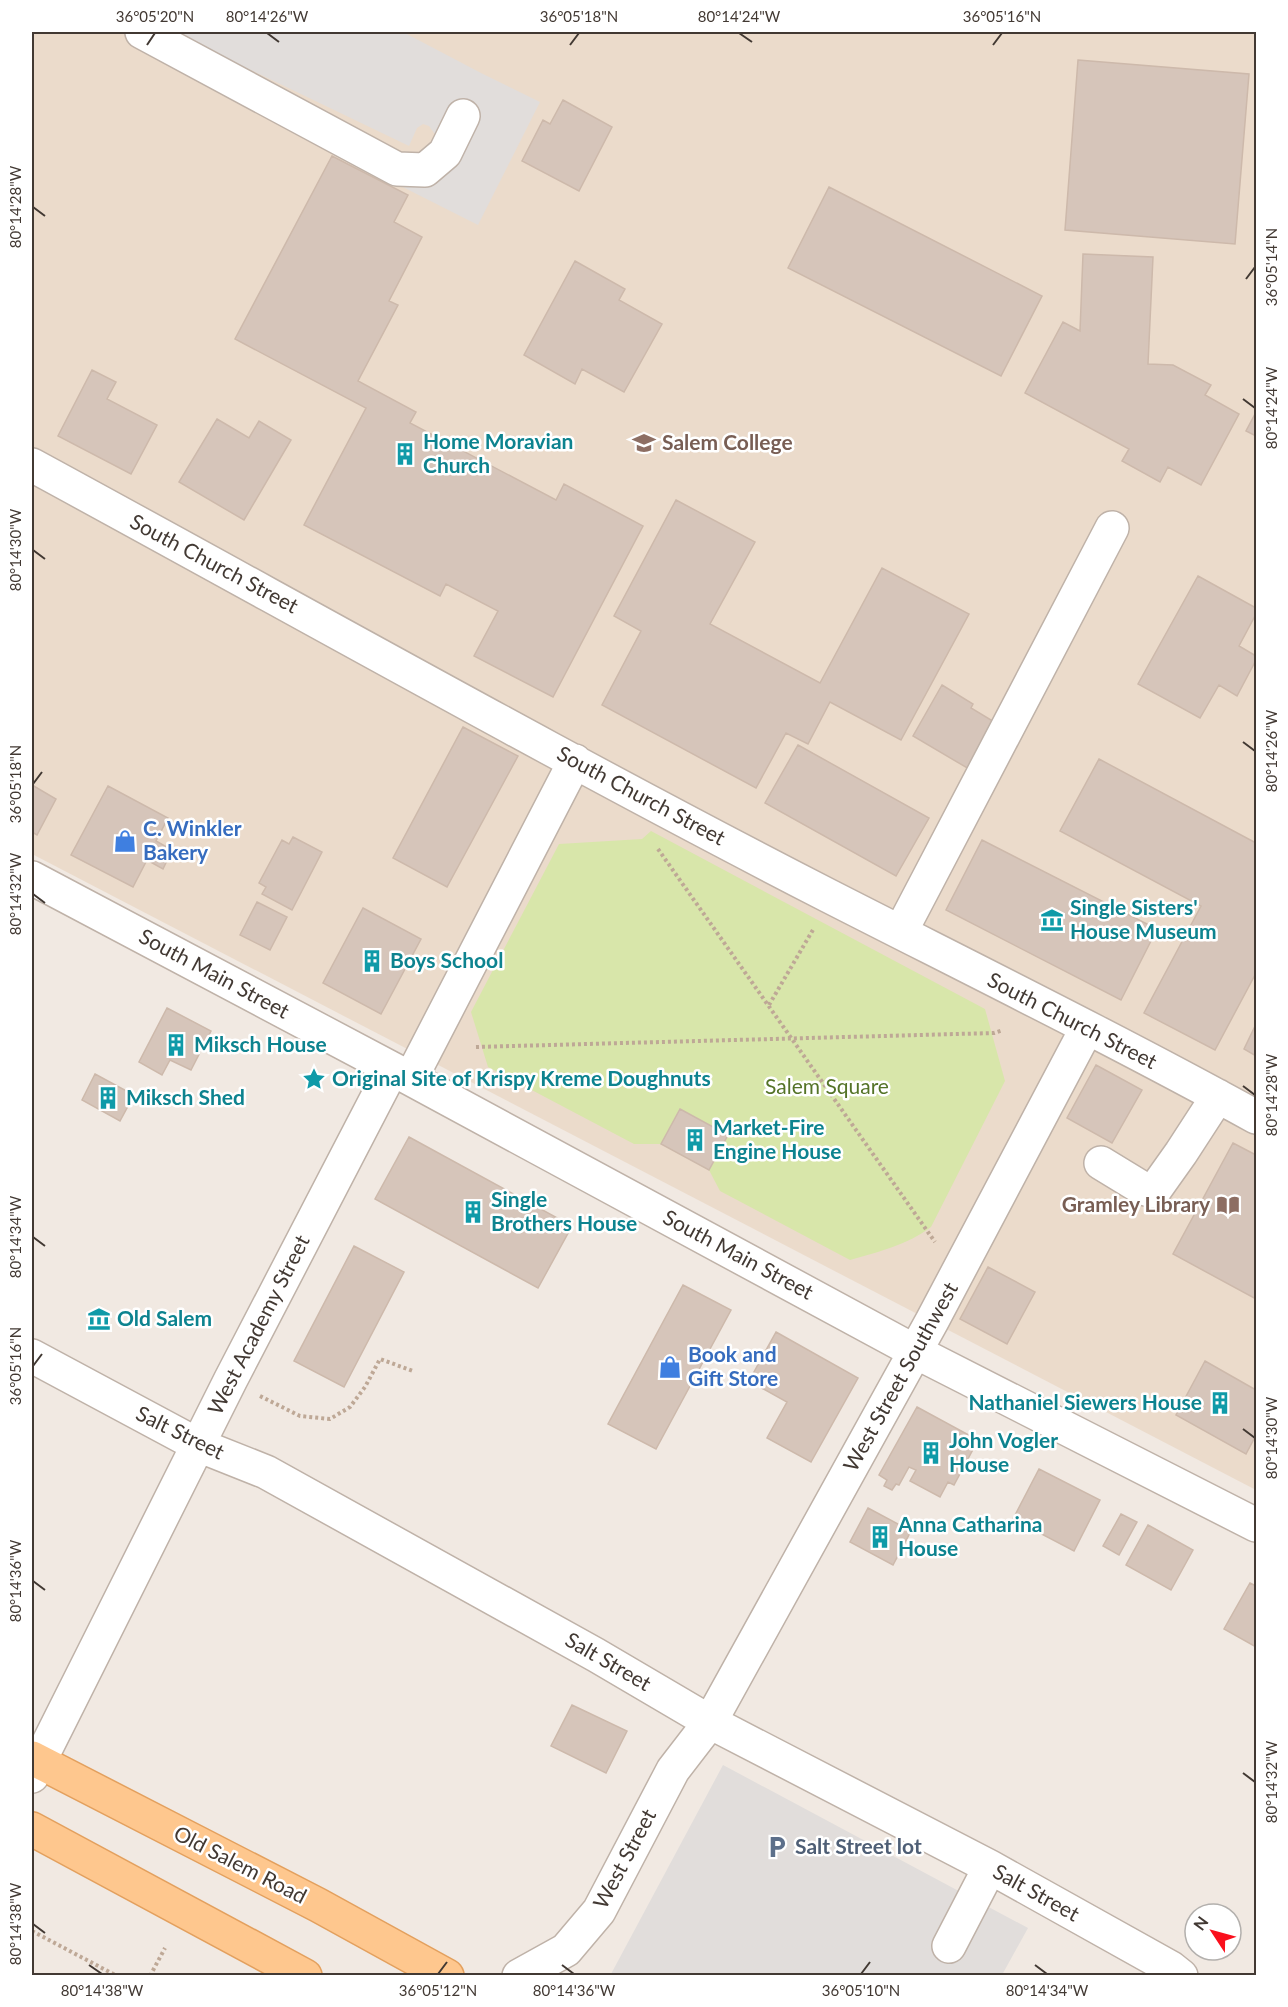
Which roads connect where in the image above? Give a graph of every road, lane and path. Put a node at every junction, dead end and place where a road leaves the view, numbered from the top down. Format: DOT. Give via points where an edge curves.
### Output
graph roads {
  1 [pos="142,32"];
  2 [pos="463,116"];
  3 [pos="32,465"];
  4 [pos="1112,528"];
  5 [pos="575,761"];
  6 [pos="654,844"];
  7 [pos="32,878"];
  8 [pos="830,896"];
  9 [pos="901,931"];
  10 [pos="769,1005"];
  11 [pos="1087,1028"];
  12 [pos="1003,1030"];
  13 [pos="792,1038"];
  14 [pos="476,1047"];
  15 [pos="401,1073"];
  16 [pos="1218,1096"];
  17 [pos="1257,1117"];
  18 [pos="1101,1163"];
  19 [pos="941,1250"];
  20 [pos="916,1352"];
  21 [pos="32,1356"];
  22 [pos="413,1371"];
  23 [pos="231,1379"];
  24 [pos="198,1445"];
  25 [pos="1257,1525"];
  26 [pos="710,1722"];
  27 [pos="34,1765"];
  28 [pos="32,1829"];
  29 [pos="990,1868"];
  30 [pos="32,1931"];
  31 [pos="949,1946"];
  32 [pos="165,1948"];
  33 [pos="117,1976"];
  34 [pos="150,1976"];
  35 [pos="305,1976"];
  36 [pos="447,1976"];
  37 [pos="519,1976"];
  38 [pos="1180,1976"];
  1 -- 2 [label="street" via="397,169 425,170 446,153"];
  3 -- 5 [label="street, South Church Street"];
  4 -- 9 [label="street"];
  5 -- 8 [label="street, South Church Street"];
  5 -- 15 [label="street, West Academy Street"];
  6 -- 10 [label="path"];
  7 -- 15 [label="street, South Main Street"];
  8 -- 9 [label="street, South Church Street"];
  8 -- 10 [label="path"];
  9 -- 11 [label="street, South Church Street"];
  10 -- 13 [label="path"];
  11 -- 16 [label="street, South Church Street"];
  11 -- 20 [label="street, West Street Southwest"];
  12 -- 13 [label="path"];
  13 -- 14 [label="path"];
  13 -- 19 [label="path"];
  15 -- 20 [label="street, South Main Street"];
  15 -- 23 [label="street, West Academy Street"];
  16 -- 17 [label="street, South Church Street"];
  16 -- 18 [label="street" via="1154,1191"];
  20 -- 25 [label="street, South Main Street"];
  20 -- 26 [label="street, West Street Southwest"];
  21 -- 24 [label="street, Salt Street"];
  22 -- 23 [label="path" via="380,1359 350,1407 330,1419 300,1416"];
  23 -- 24 [label="street, West Academy Street"];
  24 -- 26 [label="street, Salt Street" via="266,1472"];
  24 -- 27 [label="street, West Academy Street"];
  26 -- 29 [label="street, Salt Street"];
  26 -- 37 [label="street, West Street" via="673,1770 598,1911 566,1950"];
  27 -- 36 [label="main road, Old Salem Road" via="318,1905"];
  28 -- 35 [label="main road"];
  29 -- 31 [label="street"];
  29 -- 38 [label="street, Salt Street"];
  30 -- 33 [label="path"];
  32 -- 34 [label="path"];
}
